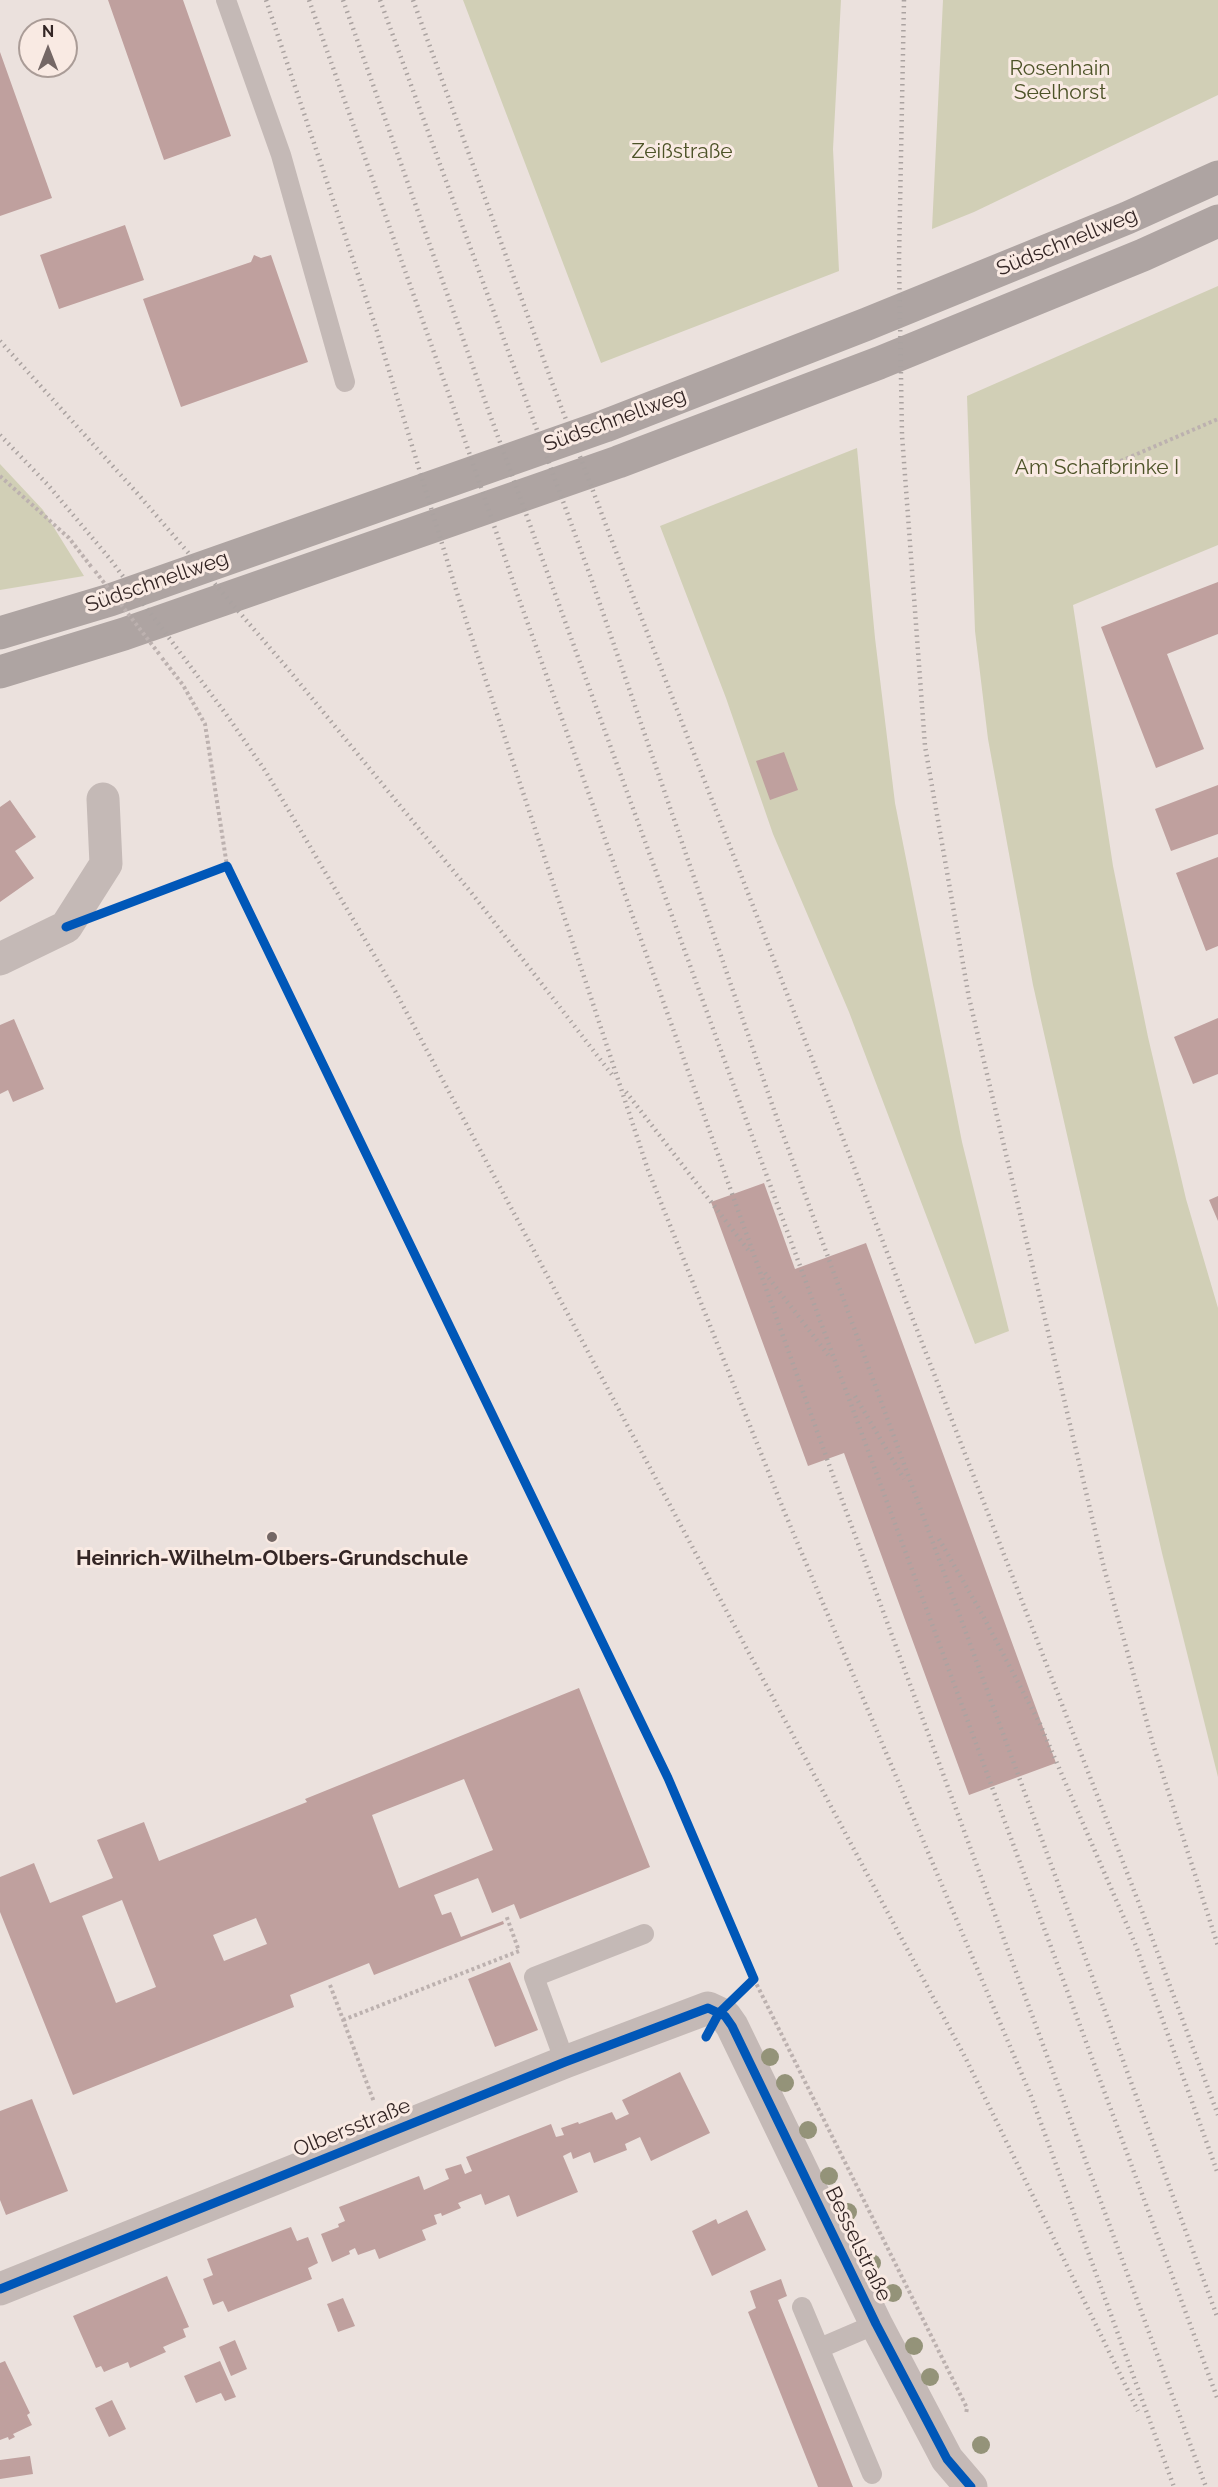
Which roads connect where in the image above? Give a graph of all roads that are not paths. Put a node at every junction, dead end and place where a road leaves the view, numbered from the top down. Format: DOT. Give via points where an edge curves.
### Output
graph roads {
  1 [pos="226,0"];
  2 [pos="1218,177"];
  3 [pos="1218,221"];
  4 [pos="345,382"];
  5 [pos="0,633"];
  6 [pos="0,672"];
  7 [pos="103,799"];
  8 [pos="0,959"];
  9 [pos="644,1934"];
  10 [pos="719,2013"];
  11 [pos="565,2062"];
  12 [pos="0,2289"];
  13 [pos="802,2307"];
  14 [pos="876,2324"];
  15 [pos="820,2348"];
  16 [pos="872,2474"];
  17 [pos="971,2487"];
  1 -- 4 [label="lane" via="281,154"];
  2 -- 5 [label="highway, Südschnellweg" via="878,320 605,426 110,600"];
  3 -- 6 [label="highway, Südschnellweg" via="879,363 629,458 124,634"];
  7 -- 8 [label="street" via="106,864 66,927"];
  9 -- 11 [label="lane" via="534,1977"];
  10 -- 11 [label="street, Olbersstraße" via="708,2008 695,2012"];
  10 -- 14 [label="street, Besselstraße" via="732,2026"];
  11 -- 12 [label="street, Olbersstraße"];
  13 -- 15 [label="lane"];
  14 -- 15 [label="lane"];
  14 -- 17 [label="street, Besselstraße" via="947,2459"];
  15 -- 16 [label="lane"];
}
